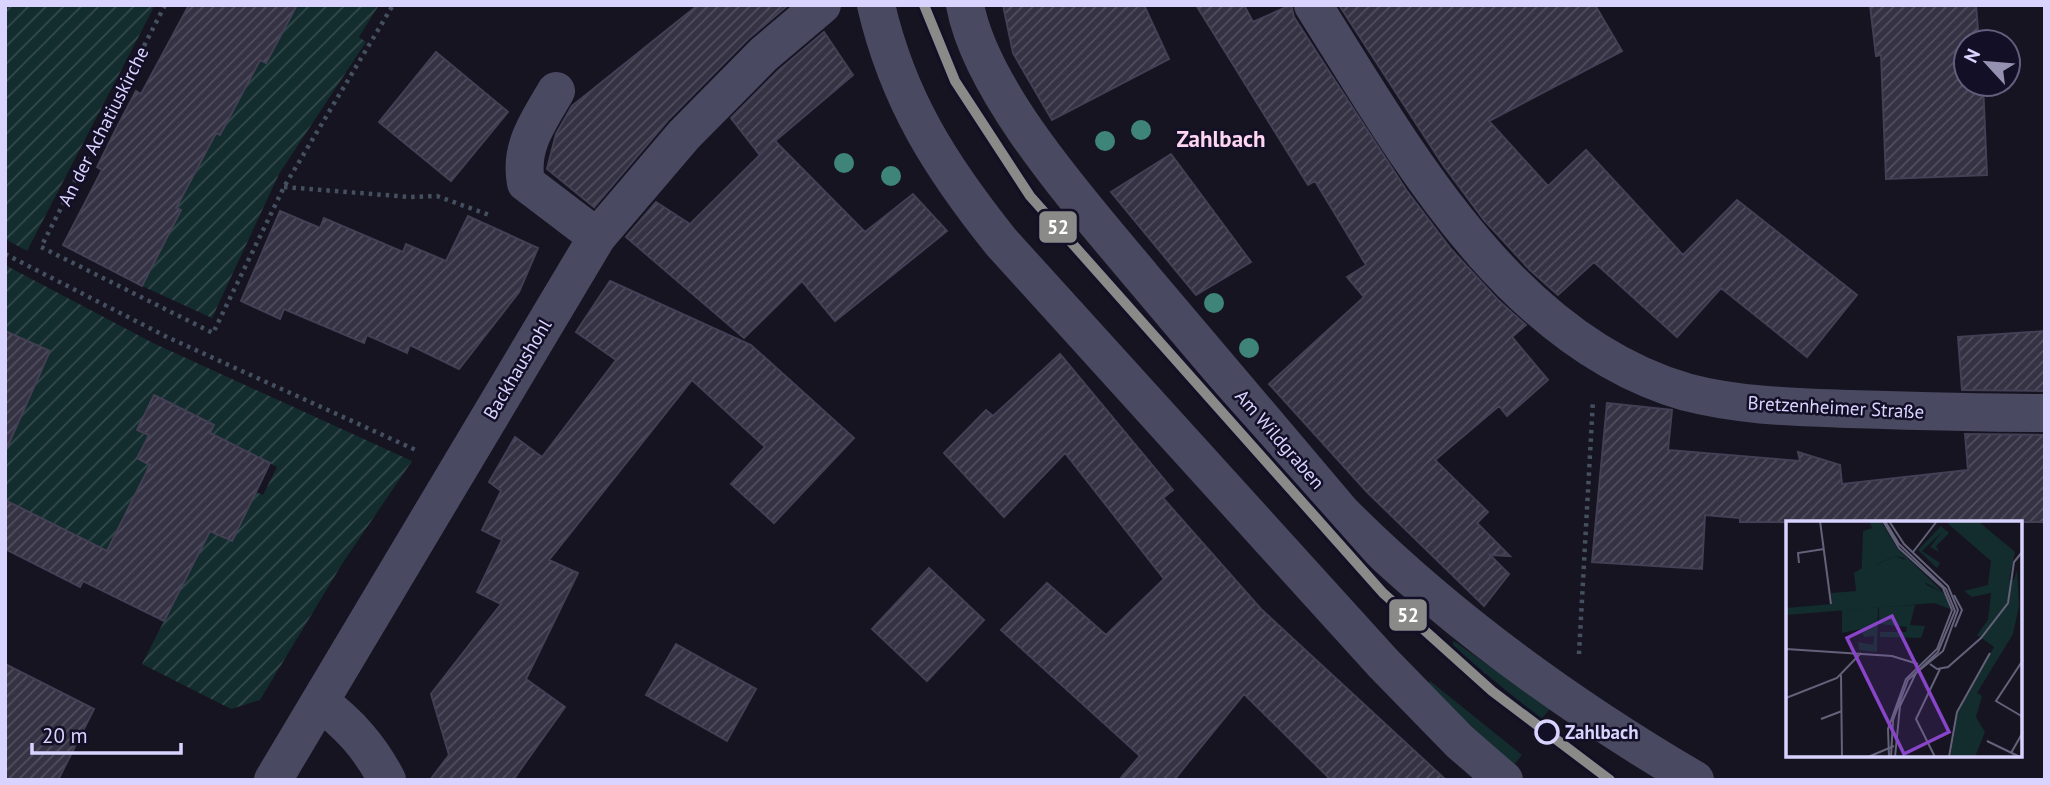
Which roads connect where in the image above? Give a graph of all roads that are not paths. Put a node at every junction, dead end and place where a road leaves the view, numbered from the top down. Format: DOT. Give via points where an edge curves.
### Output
graph roads {
  1 [pos="822,5"];
  2 [pos="876,5"];
  3 [pos="965,5"];
  4 [pos="1312,5"];
  5 [pos="556,92"];
  6 [pos="597,237"];
  7 [pos="2045,413"];
  8 [pos="320,702"];
  9 [pos="273,780"];
  10 [pos="387,780"];
  11 [pos="1504,780"];
  12 [pos="1695,780"];
  1 -- 6 [label="street, Backhaushohl" via="764,54 684,135"];
  2 -- 11 [label="street" via="892,65 918,124 951,177 1001,242 1383,663"];
  3 -- 12 [label="street, Am Wildgraben" via="984,60 1032,138 1087,211 1342,513 1388,559 1478,635"];
  4 -- 7 [label="street, Bretzenheimer Straße" via="1463,229 1524,298 1635,373 1686,391 1749,404"];
  5 -- 6 [label="street" via="526,144 522,163 526,183"];
  6 -- 8 [label="street, Backhaushohl"];
  8 -- 9 [label="street, Backhaushohl"];
  8 -- 10 [label="street" via="358,734"];
}
